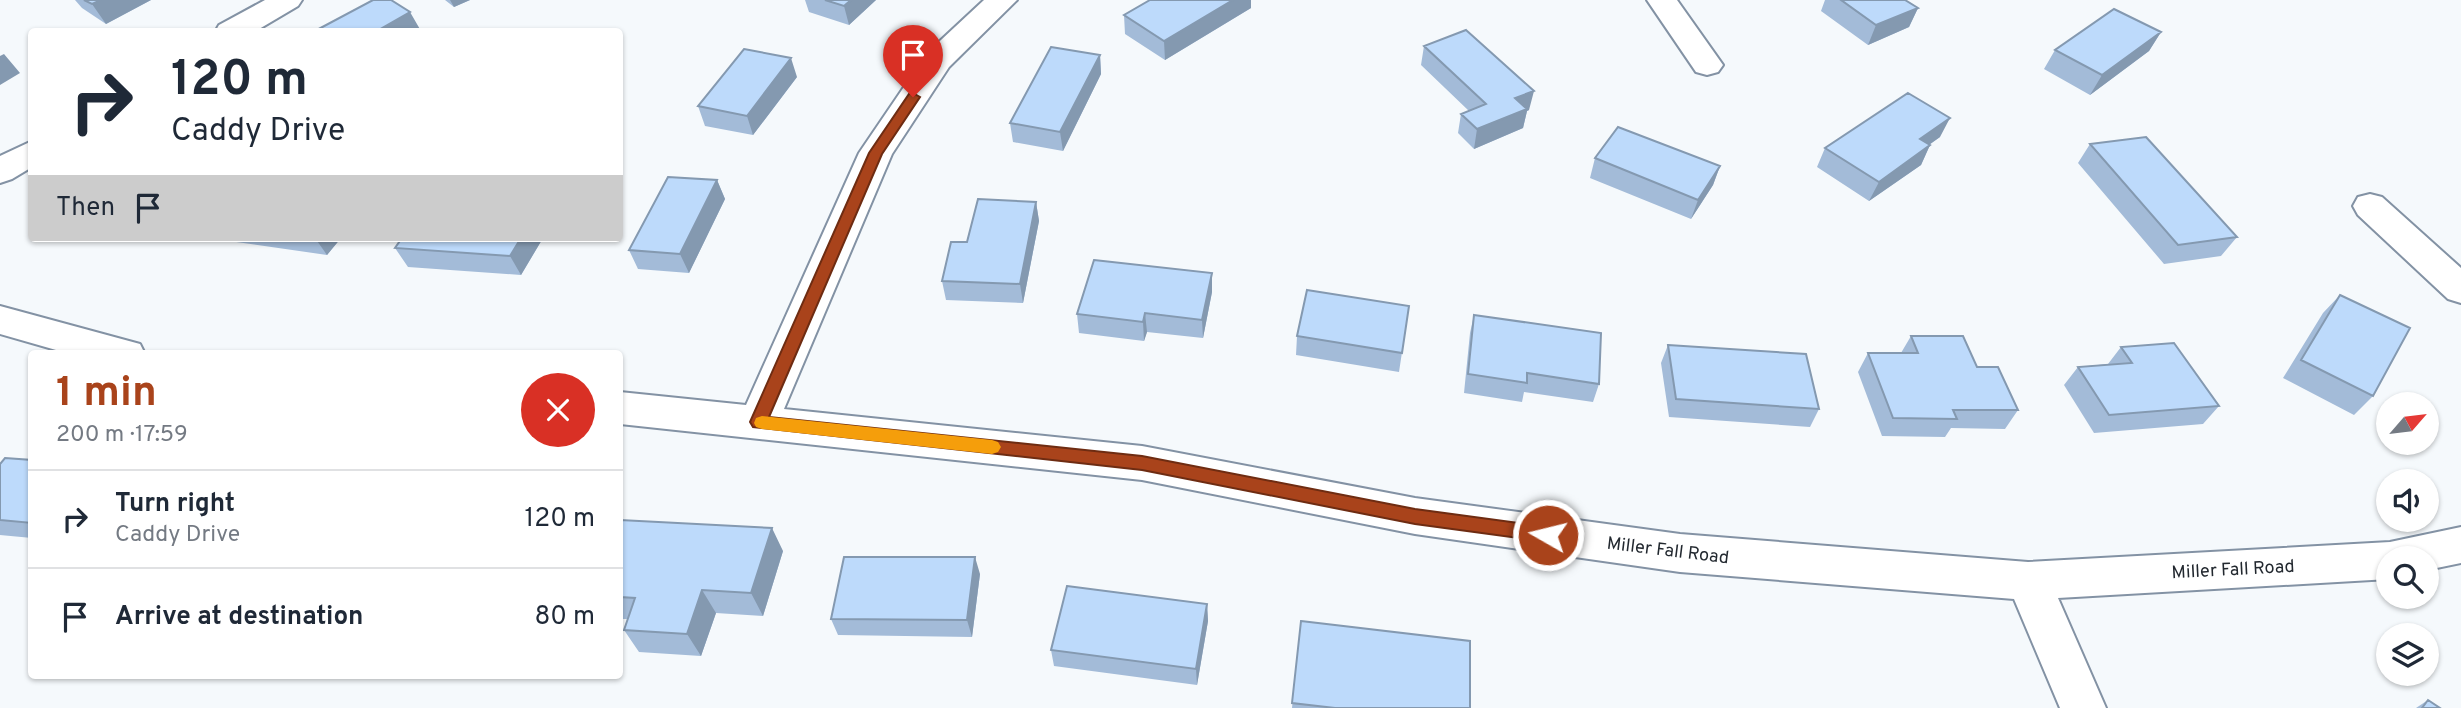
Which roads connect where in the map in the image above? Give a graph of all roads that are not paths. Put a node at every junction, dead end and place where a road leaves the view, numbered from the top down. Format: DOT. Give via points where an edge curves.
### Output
graph roads {
  1 [pos="287,0"];
  2 [pos="1002,0"];
  3 [pos="1662,0"];
  4 [pos="237,28"];
  5 [pos="1707,65"];
  6 [pos="28,154"];
  7 [pos="0,171"];
  8 [pos="2371,206"];
  9 [pos="2461,289"];
  10 [pos="0,320"];
  11 [pos="111,350"];
  12 [pos="623,408"];
  13 [pos="759,422"];
  14 [pos="2461,545"];
  15 [pos="2439,549"];
  16 [pos="2376,561"];
  17 [pos="2028,581"];
  18 [pos="2083,708"];
  1 -- 4 [label="street"];
  2 -- 13 [label="street" via="938,60 876,153"];
  3 -- 5 [label="street"];
  6 -- 7 [label="street"];
  8 -- 9 [label="street"];
  10 -- 11 [label="street"];
  12 -- 13 [label="street, Miller Fall Road"];
  13 -- 17 [label="street, Miller Fall Road" via="1142,463 1415,516 1680,553"];
  14 -- 15 [label="street"];
  16 -- 17 [label="street, Miller Fall Road"];
  17 -- 18 [label="street"];
}
